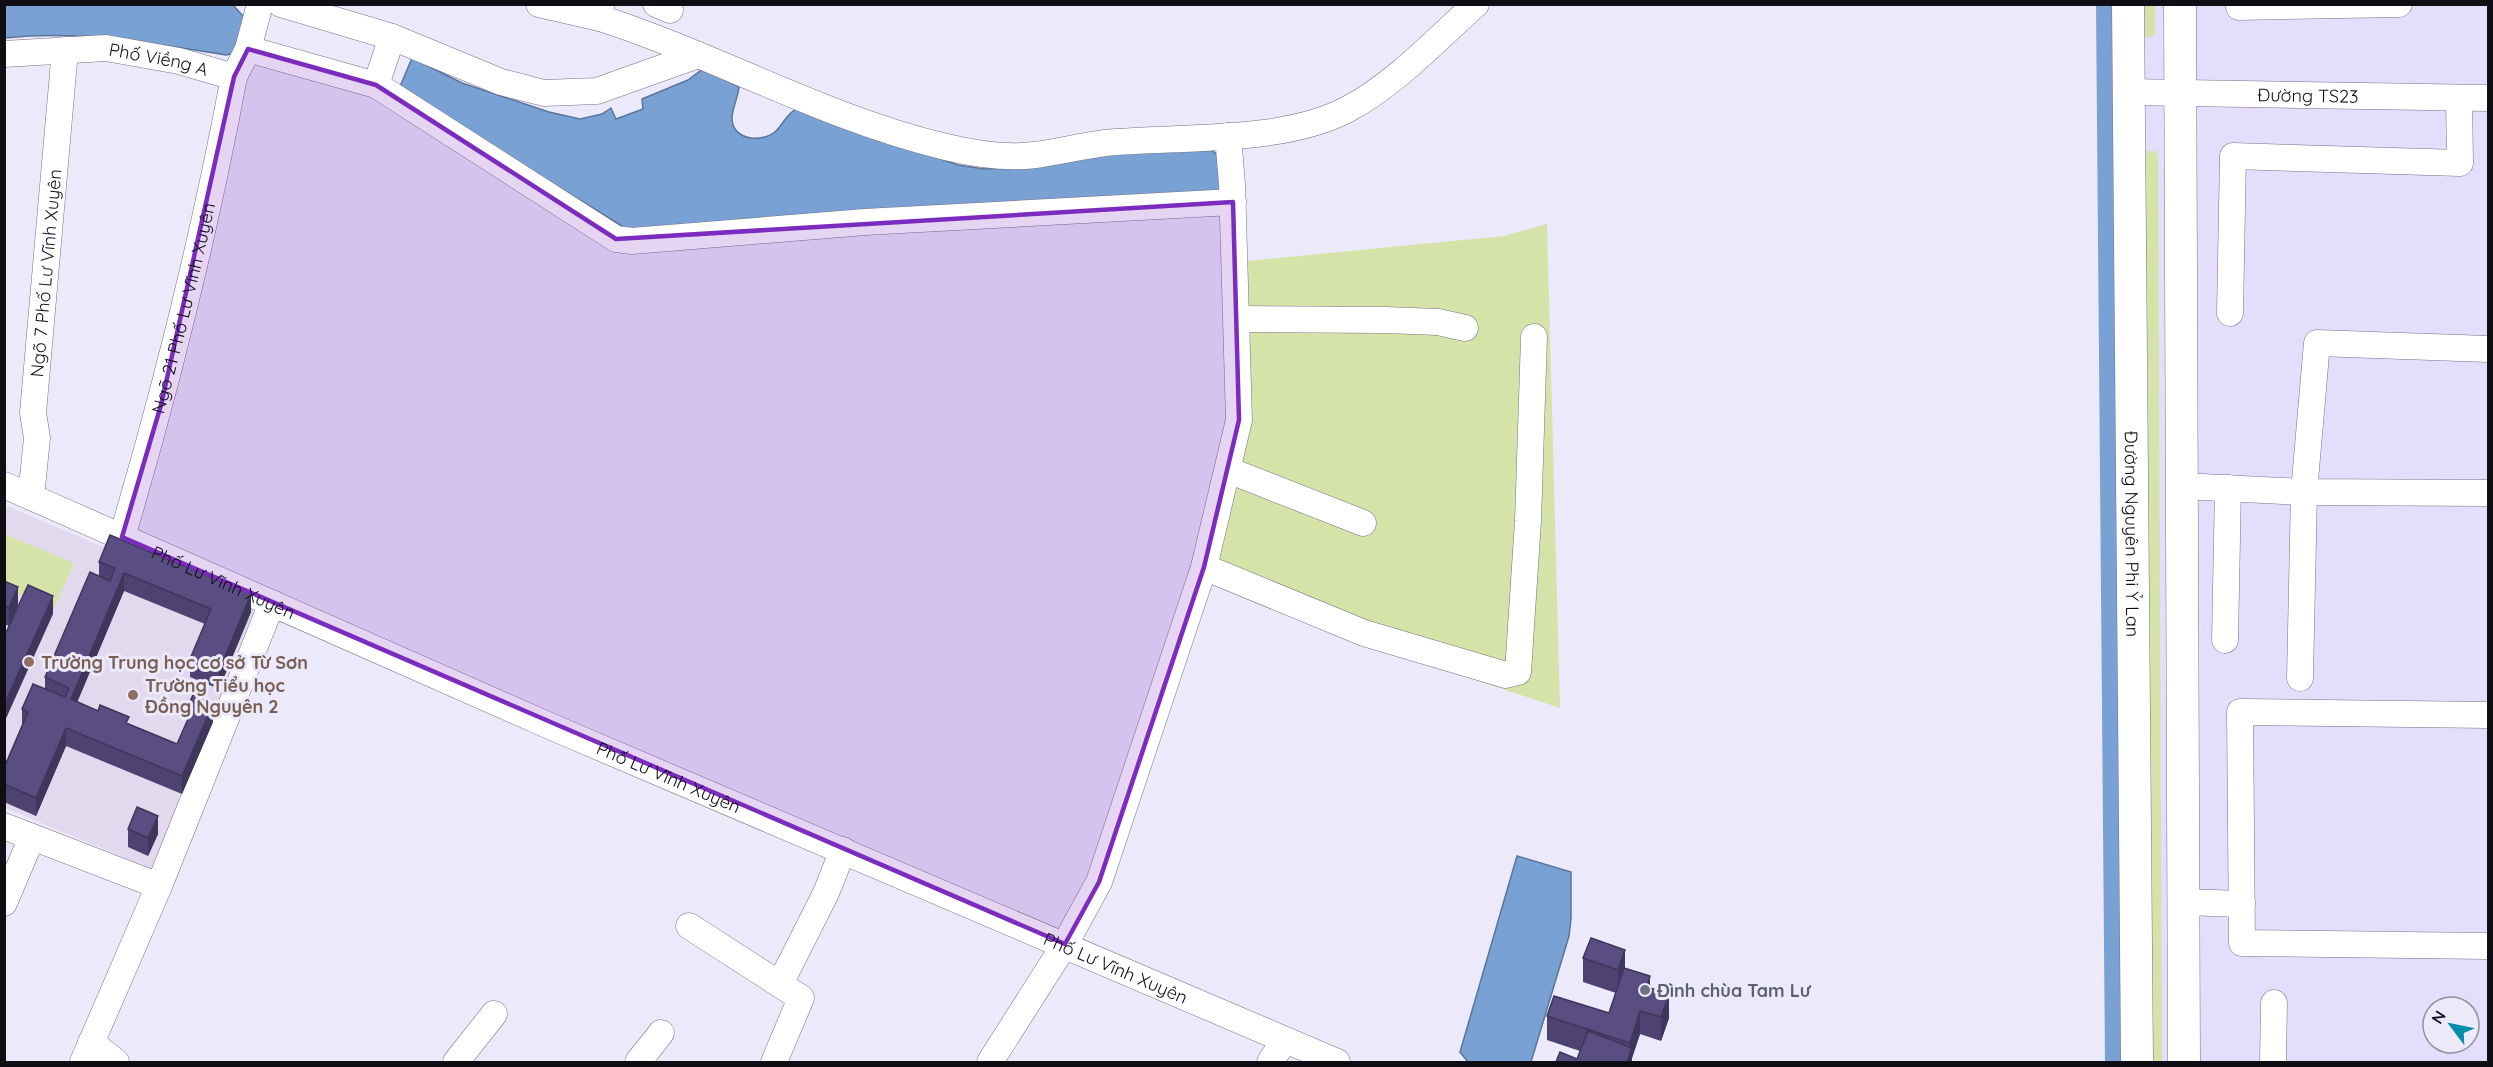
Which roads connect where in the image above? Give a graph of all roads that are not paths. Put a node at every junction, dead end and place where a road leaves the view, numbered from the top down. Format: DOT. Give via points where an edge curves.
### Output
graph roads {
  1 [pos="260,4"];
  2 [pos="281,4"];
  3 [pos="539,4"];
  4 [pos="1476,4"];
  5 [pos="2128,4"];
  6 [pos="2180,4"];
  7 [pos="2239,4"];
  8 [pos="2399,4"];
  9 [pos="600,11"];
  10 [pos="392,37"];
  11 [pos="249,45"];
  12 [pos="65,50"];
  13 [pos="4,54"];
  14 [pos="698,55"];
  15 [pos="234,76"];
  16 [pos="376,85"];
  17 [pos="2128,92"];
  18 [pos="2181,93"];
  19 [pos="2459,98"];
  20 [pos="2488,98"];
  21 [pos="1228,136"];
  22 [pos="1233,193"];
  23 [pos="2230,313"];
  24 [pos="1237,319"];
  25 [pos="1465,328"];
  26 [pos="1534,337"];
  27 [pos="2488,349"];
  28 [pos="1228,470"];
  29 [pos="4,485"];
  30 [pos="2182,486"];
  31 [pos="2228,488"];
  32 [pos="2304,492"];
  33 [pos="2488,493"];
  34 [pos="32,497"];
  35 [pos="1363,523"];
  36 [pos="122,537"];
  37 [pos="1204,567"];
  38 [pos="272,603"];
  39 [pos="2225,640"];
  40 [pos="2300,678"];
  41 [pos="2488,715"];
  42 [pos="4,826"];
  43 [pos="32,837"];
  44 [pos="843,850"];
  45 [pos="159,886"];
  46 [pos="2183,902"];
  47 [pos="4,903"];
  48 [pos="2242,904"];
  49 [pos="689,926"];
  50 [pos="1065,944"];
  51 [pos="2488,946"];
  52 [pos="780,984"];
  53 [pos="2274,1004"];
  54 [pos="494,1014"];
  55 [pos="661,1033"];
  56 [pos="1284,1040"];
  57 [pos="87,1052"];
  58 [pos="116,1062"];
  59 [pos="456,1062"];
  60 [pos="638,1062"];
  61 [pos="774,1062"];
  62 [pos="990,1062"];
  63 [pos="1270,1062"];
  64 [pos="1337,1062"];
  65 [pos="2137,1062"];
  66 [pos="2184,1062"];
  67 [pos="2273,1062"];
  1 -- 11 [label="street"];
  2 -- 10 [label="street"];
  3 -- 9 [label="street"];
  4 -- 21 [label="street" via="1374,93 1347,110 1315,123"];
  5 -- 17 [label="main road, Đường Nguyên Phi Ỷ Lan"];
  6 -- 18 [label="main road"];
  7 -- 8 [label="street"];
  9 -- 14 [label="street"];
  10 -- 14 [label="street" via="501,82 544,93 597,91"];
  10 -- 16 [label="street"];
  11 -- 15 [label="street"];
  11 -- 16 [label="street"];
  12 -- 13 [label="street, Phố Viềng A"];
  12 -- 15 [label="street, Phố Viềng A" via="106,48"];
  12 -- 34 [label="street, Ngõ 7 Phố Lư Vĩnh Xuyên" via="33,412 37,438"];
  14 -- 21 [label="street" via="844,116 985,156 1033,155 1105,143"];
  15 -- 36 [label="street, Ngõ 21 Phố Lư Vĩnh Xuyên" via="213,189 161,405"];
  16 -- 22 [label="street" via="616,239 633,241"];
  17 -- 18 [label="street, Đường TS23"];
  17 -- 65 [label="main road, Đường Nguyên Phi Ỷ Lan"];
  18 -- 19 [label="street, Đường TS23"];
  18 -- 30 [label="main road"];
  19 -- 20 [label="street, Đường TS23"];
  19 -- 23 [label="street" via="2460,163 2233,156"];
  21 -- 22 [label="street"];
  22 -- 24 [label="street"];
  24 -- 25 [label="street" via="1438,322"];
  24 -- 28 [label="street" via="1239,420"];
  26 -- 37 [label="street" via="1518,672 1506,675 1364,633"];
  27 -- 32 [label="street" via="2317,342"];
  28 -- 35 [label="street"];
  28 -- 37 [label="street"];
  29 -- 34 [label="street, Phố Lư Vĩnh Xuyên"];
  30 -- 31 [label="street"];
  30 -- 46 [label="main road"];
  31 -- 32 [label="street"];
  31 -- 39 [label="street"];
  32 -- 33 [label="street"];
  32 -- 40 [label="street"];
  34 -- 36 [label="street, Phố Lư Vĩnh Xuyên"];
  36 -- 38 [label="street, Phố Lư Vĩnh Xuyên"];
  37 -- 50 [label="street" via="1099,882"];
  38 -- 44 [label="street, Phố Lư Vĩnh Xuyên"];
  38 -- 45 [label="street"];
  41 -- 48 [label="street" via="2240,712"];
  42 -- 43 [label="street"];
  43 -- 45 [label="street"];
  43 -- 47 [label="street"];
  44 -- 50 [label="street, Phố Lư Vĩnh Xuyên"];
  44 -- 52 [label="street"];
  45 -- 57 [label="street"];
  46 -- 48 [label="street"];
  46 -- 66 [label="main road"];
  48 -- 51 [label="street" via="2242,943"];
  49 -- 52 [label="street"];
  50 -- 56 [label="street, Phố Lư Vĩnh Xuyên"];
  50 -- 62 [label="street"];
  52 -- 61 [label="street" via="801,998"];
  53 -- 67 [label="street"];
  54 -- 59 [label="street"];
  55 -- 60 [label="street"];
  56 -- 63 [label="street"];
  56 -- 64 [label="street, Phố Lư Vĩnh Xuyên"];
  57 -- 58 [label="street"];
}
